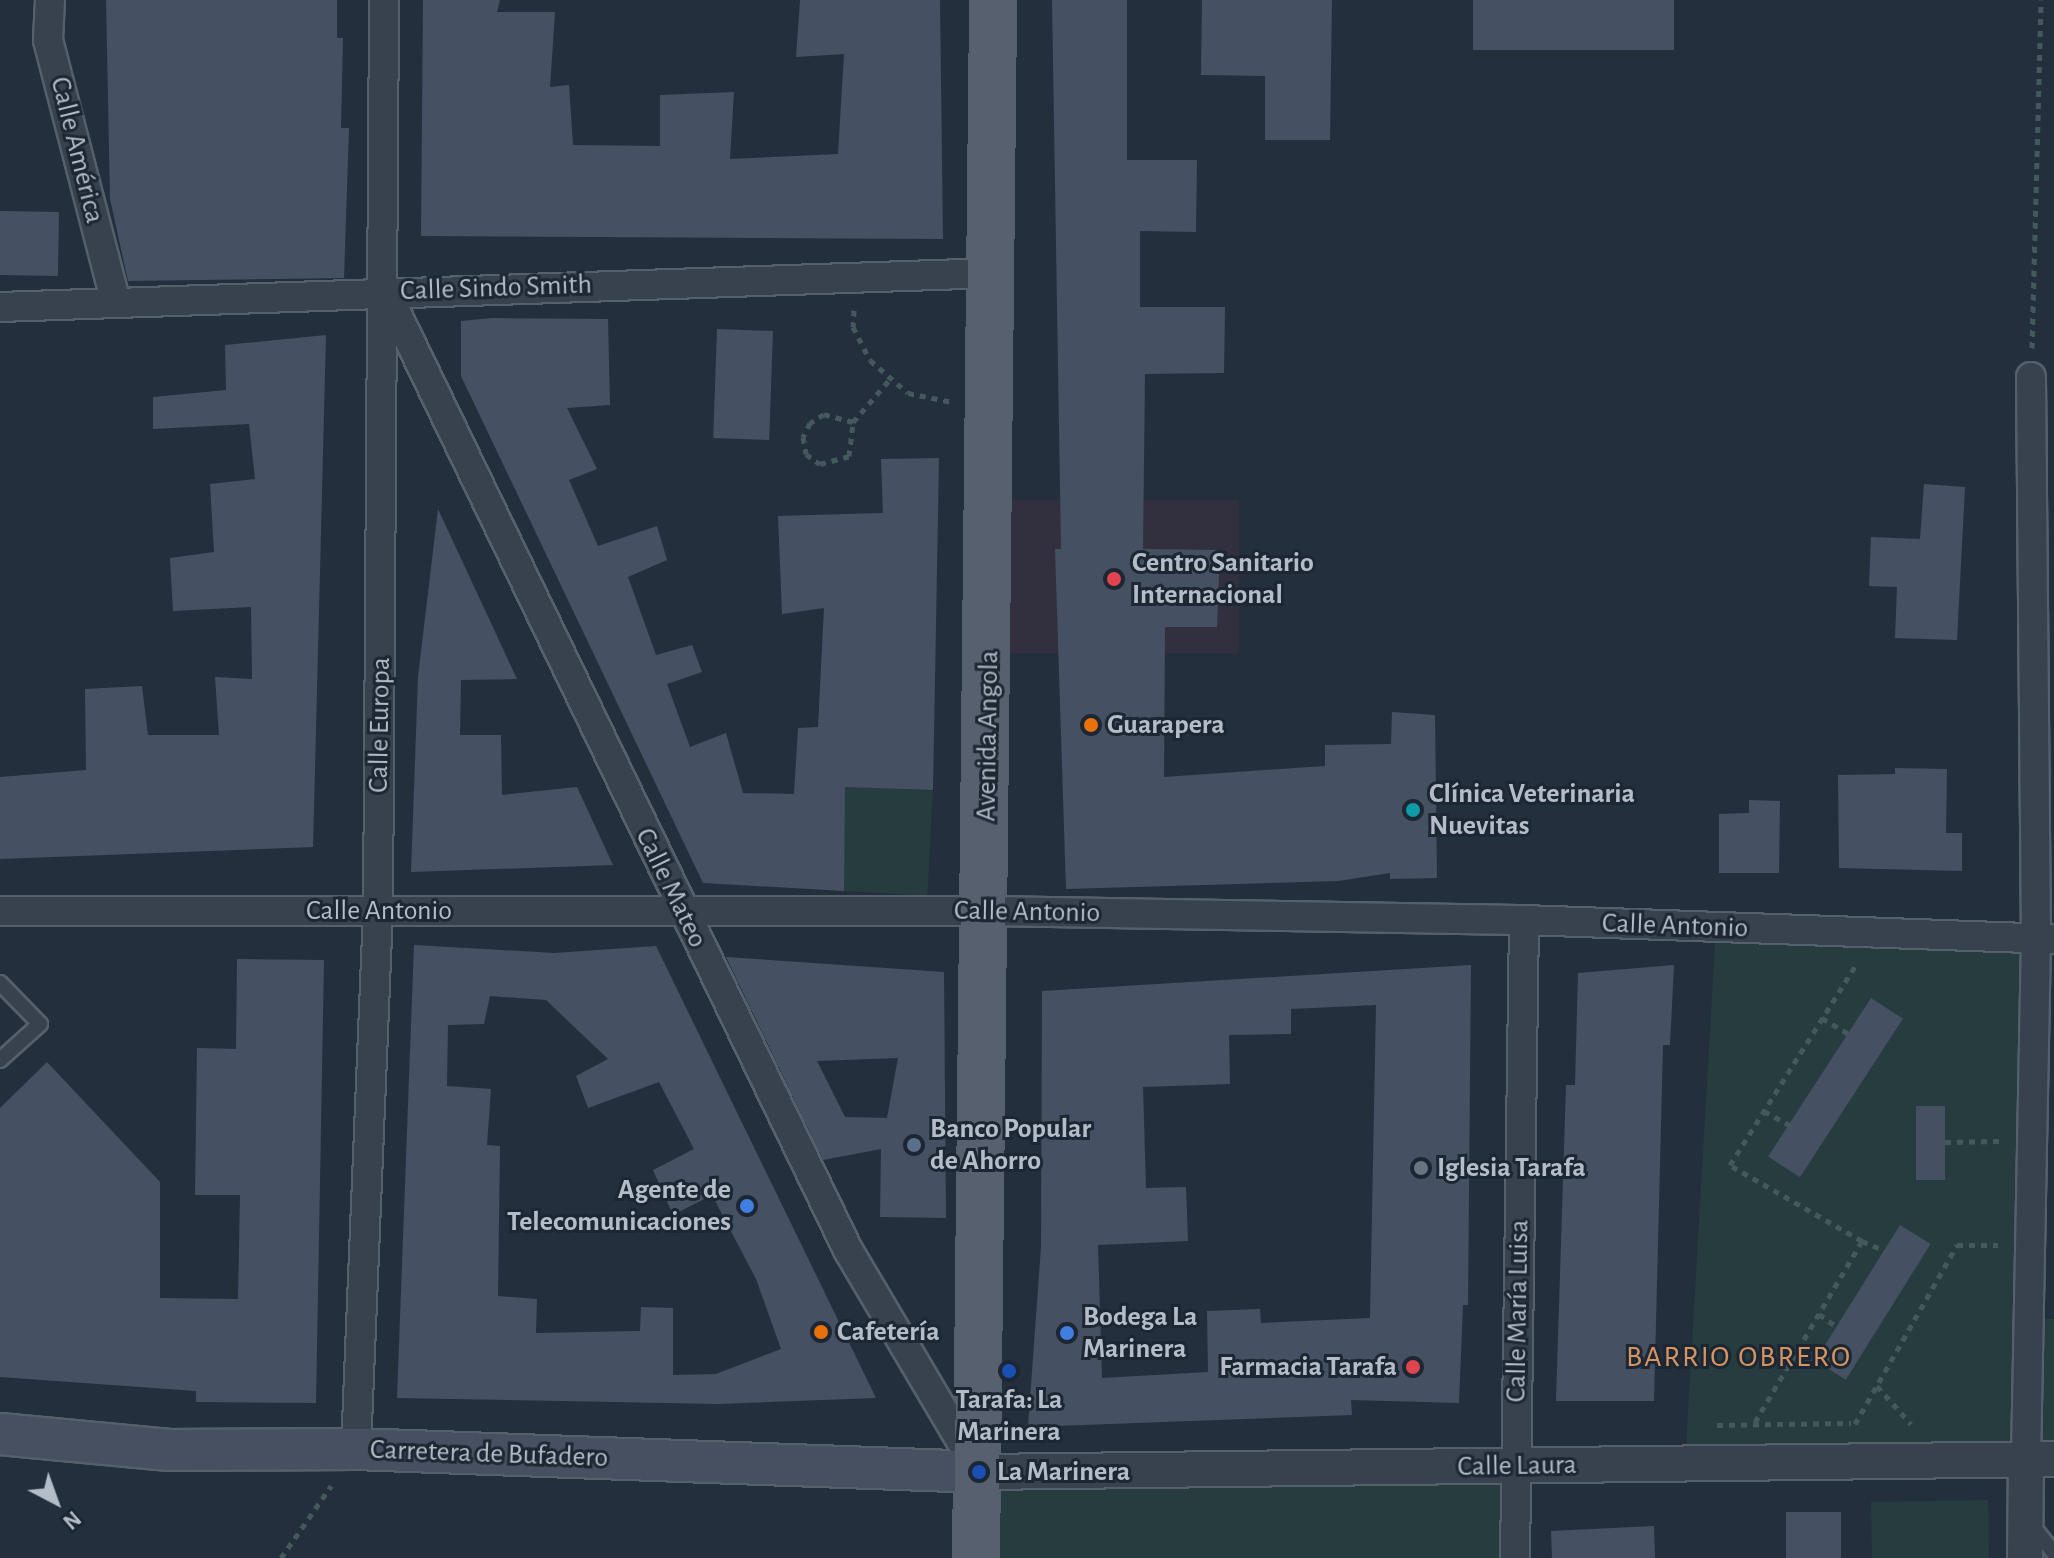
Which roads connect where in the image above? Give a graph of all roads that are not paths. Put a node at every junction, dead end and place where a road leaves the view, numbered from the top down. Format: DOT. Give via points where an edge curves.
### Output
graph roads {
  1 [pos="50,0"];
  2 [pos="384,0"];
  3 [pos="993,0"];
  4 [pos="992,273"];
  5 [pos="386,291"];
  6 [pos="115,300"];
  7 [pos="0,307"];
  8 [pos="2031,377"];
  9 [pos="680,910"];
  10 [pos="0,911"];
  11 [pos="378,911"];
  12 [pos="985,911"];
  13 [pos="1524,920"];
  14 [pos="2045,940"];
  15 [pos="0,983"];
  16 [pos="0,1060"];
  17 [pos="0,1434"];
  18 [pos="356,1449"];
  19 [pos="2040,1459"];
  20 [pos="1515,1466"];
  21 [pos="979,1472"];
  22 [pos="2026,1518"];
  23 [pos="2054,1553"];
  24 [pos="976,1558"];
  25 [pos="1515,1558"];
  26 [pos="2025,1558"];
  1 -- 6 [label="street, Calle América" via="48,40"];
  2 -- 5 [label="street, Calle Europa"];
  3 -- 4 [label="main road, Avenida Angola"];
  4 -- 5 [label="street, Calle Sindo Smith"];
  4 -- 12 [label="main road, Avenida Angola"];
  5 -- 6 [label="street, Calle Sindo Smith"];
  5 -- 9 [label="street, Calle Mateo"];
  5 -- 11 [label="street, Calle Europa"];
  6 -- 7 [label="street, Calle Sindo Smith"];
  8 -- 14 [label="street"];
  9 -- 11 [label="street, Calle Antonio"];
  9 -- 12 [label="street, Calle Antonio"];
  9 -- 21 [label="street, Calle Mateo" via="848,1250"];
  10 -- 11 [label="street, Calle Antonio"];
  11 -- 18 [label="street, Calle Europa"];
  12 -- 13 [label="street, Calle Antonio"];
  12 -- 21 [label="main road, Avenida Angola"];
  13 -- 14 [label="street, Calle Antonio"];
  13 -- 20 [label="street, Calle María Luisa"];
  14 -- 19 [label="street"];
  15 -- 16 [label="lane" via="40,1024"];
  17 -- 18 [label="main road, Carretera de Bufadero" via="169,1450"];
  18 -- 21 [label="main road, Carretera de Bufadero"];
  19 -- 20 [label="street, Calle Laura"];
  19 -- 22 [label="street"];
  20 -- 21 [label="street, Calle Laura"];
  20 -- 25 [label="street, Calle María Luisa"];
  21 -- 24 [label="main road, Avenida Angola"];
  22 -- 23 [label="lane"];
  22 -- 26 [label="street"];
}
